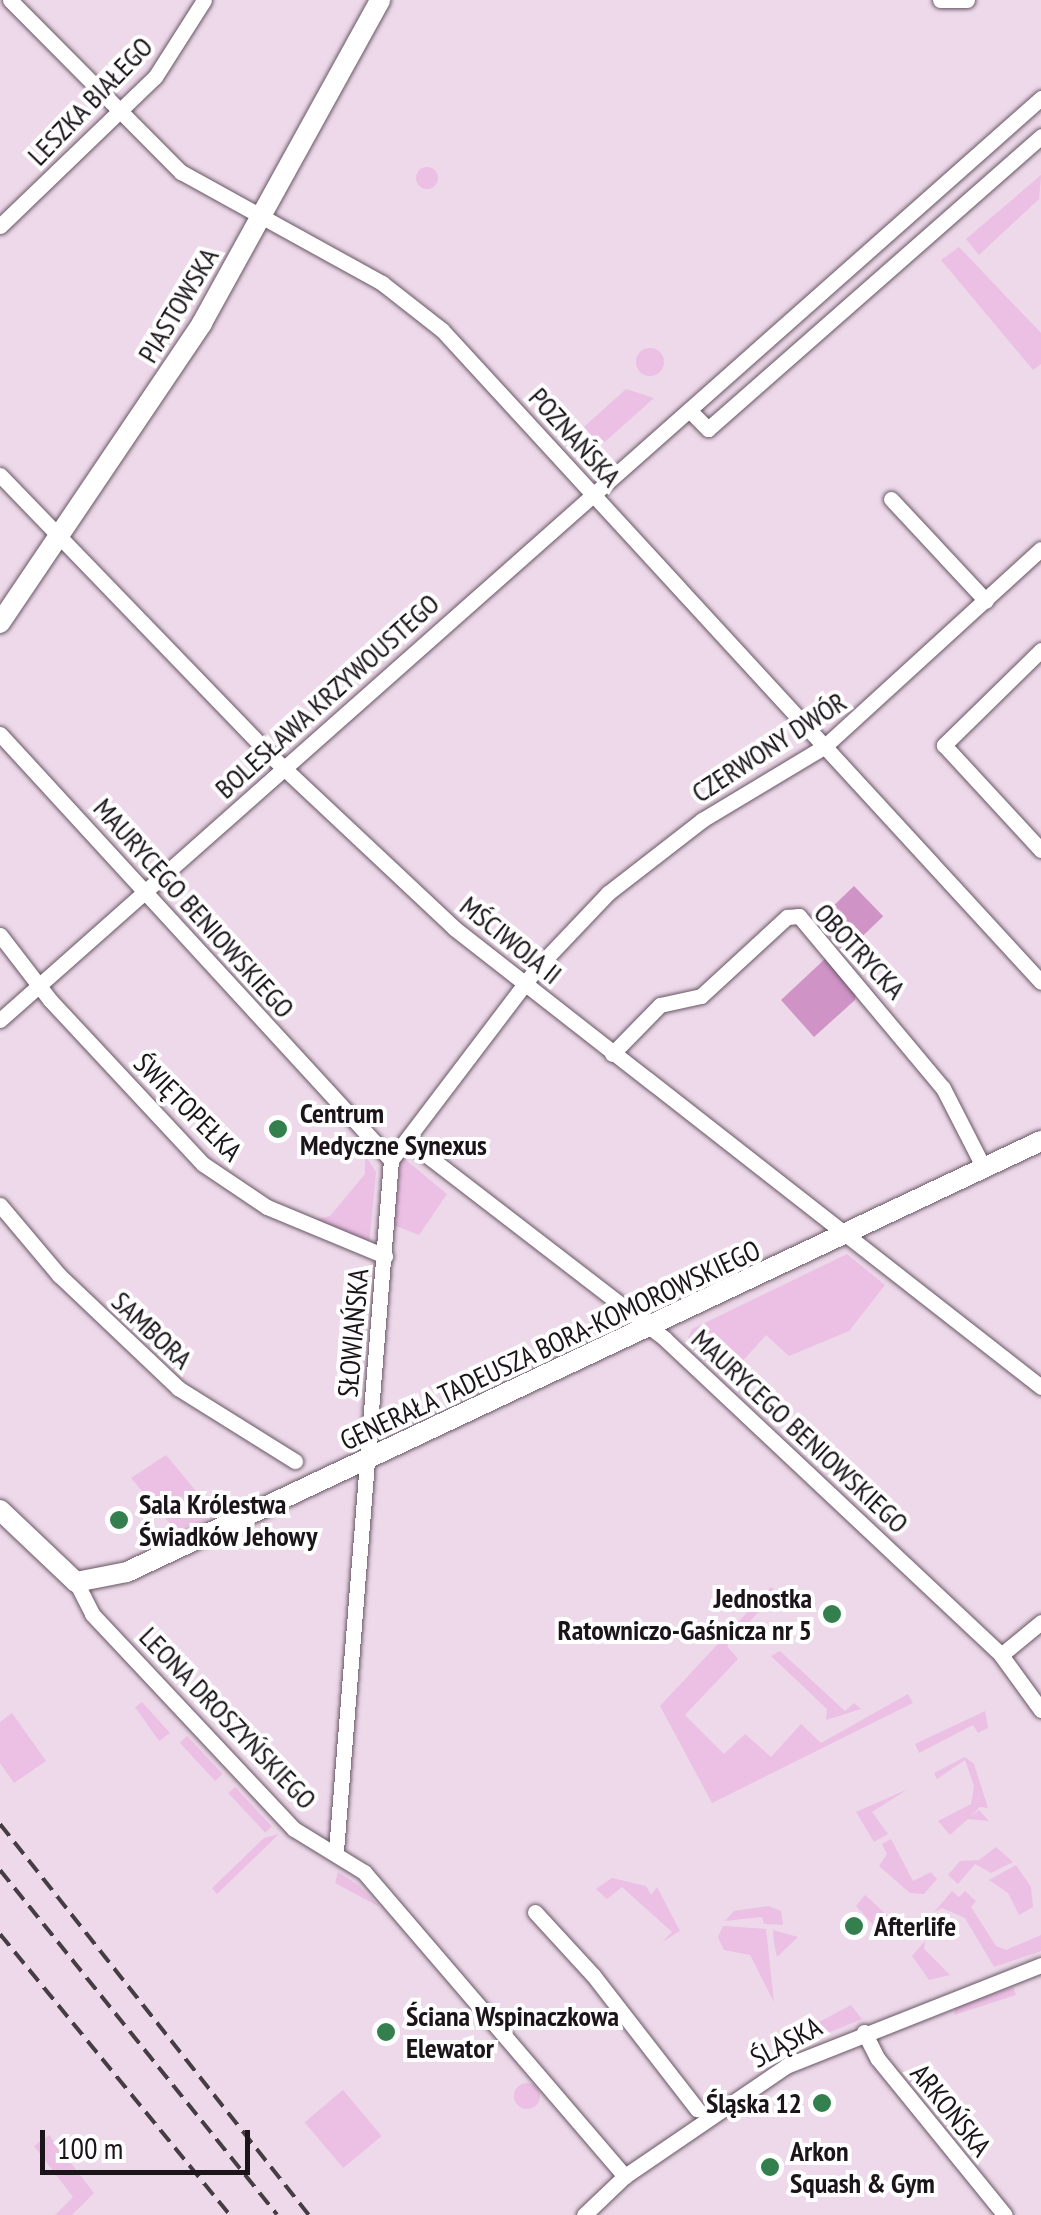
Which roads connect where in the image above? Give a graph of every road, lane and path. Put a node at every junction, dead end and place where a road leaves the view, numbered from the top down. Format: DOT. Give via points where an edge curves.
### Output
graph roads {
  1 [pos="9,0"];
  2 [pos="204,0"];
  3 [pos="380,0"];
  4 [pos="940,0"];
  5 [pos="968,0"];
  6 [pos="0,8"];
  7 [pos="1041,98"];
  8 [pos="119,114"];
  9 [pos="1041,136"];
  10 [pos="262,217"];
  11 [pos="0,226"];
  12 [pos="689,410"];
  13 [pos="0,475"];
  14 [pos="592,494"];
  15 [pos="891,499"];
  16 [pos="57,540"];
  17 [pos="1041,549"];
  18 [pos="986,600"];
  19 [pos="0,623"];
  20 [pos="1041,650"];
  21 [pos="0,734"];
  22 [pos="825,746"];
  23 [pos="285,767"];
  24 [pos="1041,850"];
  25 [pos="146,891"];
  26 [pos="0,935"];
  27 [pos="1041,982"];
  28 [pos="41,984"];
  29 [pos="524,984"];
  30 [pos="0,1020"];
  31 [pos="612,1054"];
  32 [pos="407,1140"];
  33 [pos="1041,1141"];
  34 [pos="391,1160"];
  35 [pos="984,1168"];
  36 [pos="0,1205"];
  37 [pos="847,1235"];
  38 [pos="385,1256"];
  39 [pos="650,1329"];
  40 [pos="1041,1387"];
  41 [pos="295,1462"];
  42 [pos="366,1462"];
  43 [pos="0,1510"];
  44 [pos="76,1582"];
  45 [pos="1041,1622"];
  46 [pos="1001,1655"];
  47 [pos="1041,1710"];
  48 [pos="336,1851"];
  49 [pos="535,1912"];
  50 [pos="1041,1966"];
  51 [pos="864,2032"];
  52 [pos="697,2109"];
  53 [pos="625,2176"];
  54 [pos="584,2215"];
  55 [pos="1005,2215"];
  1 -- 6 [label="street"];
  1 -- 8 [label="street, POZNAŃSKA"];
  2 -- 8 [label="street, LESZKA BIAŁEGO" via="162,68"];
  3 -- 10 [label="street, PIASTOWSKA"];
  4 -- 5 [label="street"];
  7 -- 12 [label="street, BOLESŁAWA KRZYWOUSTEGO"];
  8 -- 10 [label="street, POZNAŃSKA" via="181,172"];
  8 -- 11 [label="street, LESZKA BIAŁEGO"];
  9 -- 12 [label="street" via="708,429"];
  10 -- 14 [label="street, POZNAŃSKA" via="419,309"];
  10 -- 16 [label="street, PIASTOWSKA" via="191,341"];
  12 -- 14 [label="street, BOLESŁAWA KRZYWOUSTEGO"];
  13 -- 16 [label="street, MŚCIWOJA II"];
  14 -- 22 [label="street, POZNAŃSKA"];
  14 -- 23 [label="street, BOLESŁAWA KRZYWOUSTEGO"];
  15 -- 18 [label="street"];
  16 -- 19 [label="street, PIASTOWSKA"];
  16 -- 23 [label="street, MŚCIWOJA II"];
  17 -- 18 [label="street, CZERWONY DWÓR"];
  18 -- 22 [label="street, CZERWONY DWÓR"];
  20 -- 24 [label="street" via="944,746"];
  21 -- 25 [label="street, MAURYCEGO BENIOWSKIEGO"];
  22 -- 27 [label="street, POZNAŃSKA"];
  22 -- 29 [label="street, CZERWONY DWÓR" via="654,854"];
  23 -- 25 [label="street, BOLESŁAWA KRZYWOUSTEGO"];
  23 -- 29 [label="street, MŚCIWOJA II" via="454,928"];
  25 -- 28 [label="street, BOLESŁAWA KRZYWOUSTEGO"];
  25 -- 34 [label="street, MAURYCEGO BENIOWSKIEGO"];
  26 -- 28 [label="street, ŚWIĘTOPEŁKA"];
  28 -- 30 [label="street, BOLESŁAWA KRZYWOUSTEGO"];
  28 -- 38 [label="street, ŚWIĘTOPEŁKA" via="202,1164 268,1207"];
  29 -- 31 [label="street, MŚCIWOJA II"];
  29 -- 32 [label="street"];
  31 -- 35 [label="street, OBOTRYCKA" via="660,1004 696,999 795,915 902,1034 942,1088"];
  31 -- 37 [label="street, MŚCIWOJA II"];
  32 -- 34 [label="street"];
  32 -- 39 [label="street, MAURYCEGO BENIOWSKIEGO"];
  33 -- 35 [label="street, GENERAŁA TADEUSZA BORA-KOMOROWSKIEGO"];
  34 -- 38 [label="street, SŁOWIAŃSKA"];
  35 -- 37 [label="street, GENERAŁA TADEUSZA BORA-KOMOROWSKIEGO"];
  36 -- 41 [label="street, SAMBORA" via="148,1362 207,1411"];
  37 -- 39 [label="street, GENERAŁA TADEUSZA BORA-KOMOROWSKIEGO"];
  37 -- 40 [label="street, MŚCIWOJA II"];
  38 -- 42 [label="street, SŁOWIAŃSKA"];
  39 -- 42 [label="street, GENERAŁA TADEUSZA BORA-KOMOROWSKIEGO"];
  39 -- 46 [label="street, MAURYCEGO BENIOWSKIEGO"];
  42 -- 44 [label="street, GENERAŁA TADEUSZA BORA-KOMOROWSKIEGO" via="147,1564"];
  42 -- 48 [label="street, SŁOWIAŃSKA"];
  43 -- 44 [label="street, LEONA DROSZYŃSKIEGO"];
  44 -- 48 [label="street, LEONA DROSZYŃSKIEGO" via="92,1614 294,1829"];
  45 -- 46 [label="street"];
  46 -- 47 [label="street, MAURYCEGO BENIOWSKIEGO"];
  48 -- 53 [label="street, LEONA DROSZYŃSKIEGO" via="364,1872"];
  49 -- 52 [label="street" via="562,1935"];
  50 -- 51 [label="street, ŚLĄSKA"];
  51 -- 53 [label="street, ŚLĄSKA" via="786,2066"];
  51 -- 55 [label="street, ARKOŃSKA" via="878,2059"];
  53 -- 54 [label="street, ŚLĄSKA"];
}
